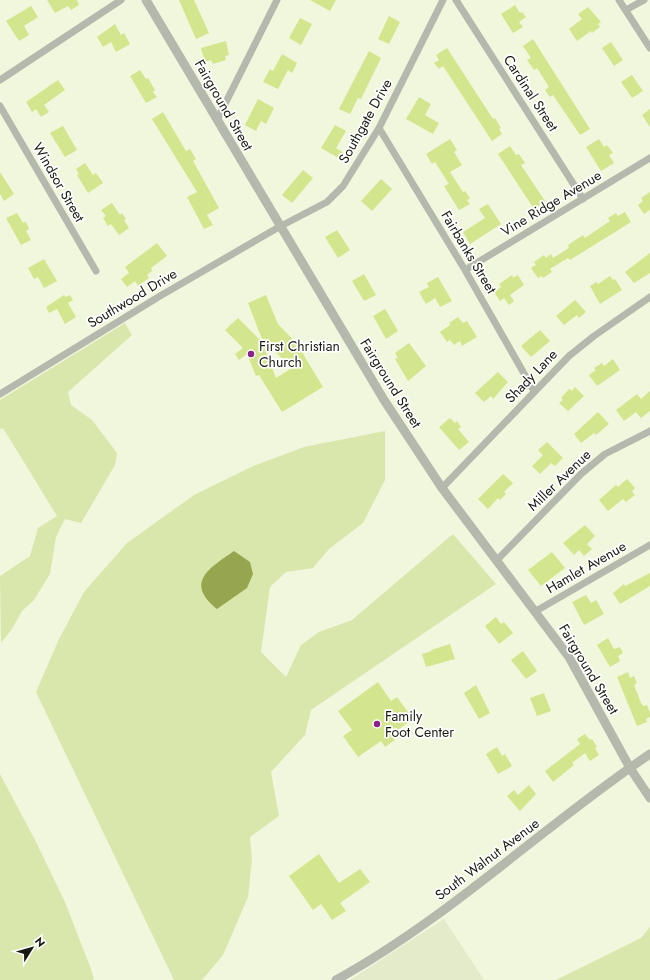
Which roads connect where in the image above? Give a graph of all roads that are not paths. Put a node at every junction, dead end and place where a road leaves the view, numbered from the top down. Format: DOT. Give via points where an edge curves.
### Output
graph roads {
  1 [pos="121,0"];
  2 [pos="146,0"];
  3 [pos="277,0"];
  4 [pos="443,0"];
  5 [pos="456,0"];
  6 [pos="619,0"];
  7 [pos="644,0"];
  8 [pos="626,10"];
  9 [pos="650,48"];
  10 [pos="0,80"];
  11 [pos="0,106"];
  12 [pos="217,120"];
  13 [pos="379,128"];
  14 [pos="650,158"];
  15 [pos="583,199"];
  16 [pos="279,227"];
  17 [pos="96,270"];
  18 [pos="465,270"];
  19 [pos="650,297"];
  20 [pos="534,391"];
  21 [pos="0,394"];
  22 [pos="650,431"];
  23 [pos="442,488"];
  24 [pos="650,545"];
  25 [pos="496,561"];
  26 [pos="536,611"];
  27 [pos="650,754"];
  28 [pos="630,768"];
  29 [pos="650,798"];
  30 [pos="336,980"];
  1 -- 10 [label="street"];
  2 -- 12 [label="street, Fairground Street"];
  3 -- 12 [label="street"];
  4 -- 13 [label="street, Southgate Drive"];
  5 -- 15 [label="street, Cardinal Street"];
  6 -- 8 [label="street"];
  7 -- 8 [label="street"];
  8 -- 9 [label="street"];
  11 -- 17 [label="street, Windsor Street"];
  12 -- 16 [label="street, Fairground Street"];
  13 -- 16 [label="street, Southgate Drive" via="343,186 327,202"];
  13 -- 18 [label="street, Fairbanks Street"];
  14 -- 15 [label="street, Vine Ridge Avenue"];
  15 -- 18 [label="street, Vine Ridge Avenue"];
  16 -- 21 [label="street, Southwood Drive"];
  16 -- 23 [label="street, Fairground Street" via="384,400"];
  18 -- 20 [label="street, Fairbanks Street"];
  19 -- 20 [label="street, Shady Lane" via="569,356"];
  20 -- 23 [label="street, Shady Lane"];
  22 -- 25 [label="street, Miller Avenue" via="606,454 581,474"];
  23 -- 25 [label="street, Fairground Street"];
  24 -- 26 [label="street, Hamlet Avenue"];
  25 -- 26 [label="street, Fairground Street"];
  26 -- 28 [label="street, Fairground Street" via="569,657"];
  27 -- 28 [label="street, South Walnut Avenue"];
  28 -- 29 [label="street, Fairground Street"];
  28 -- 30 [label="street, South Walnut Avenue" via="423,925"];
}
